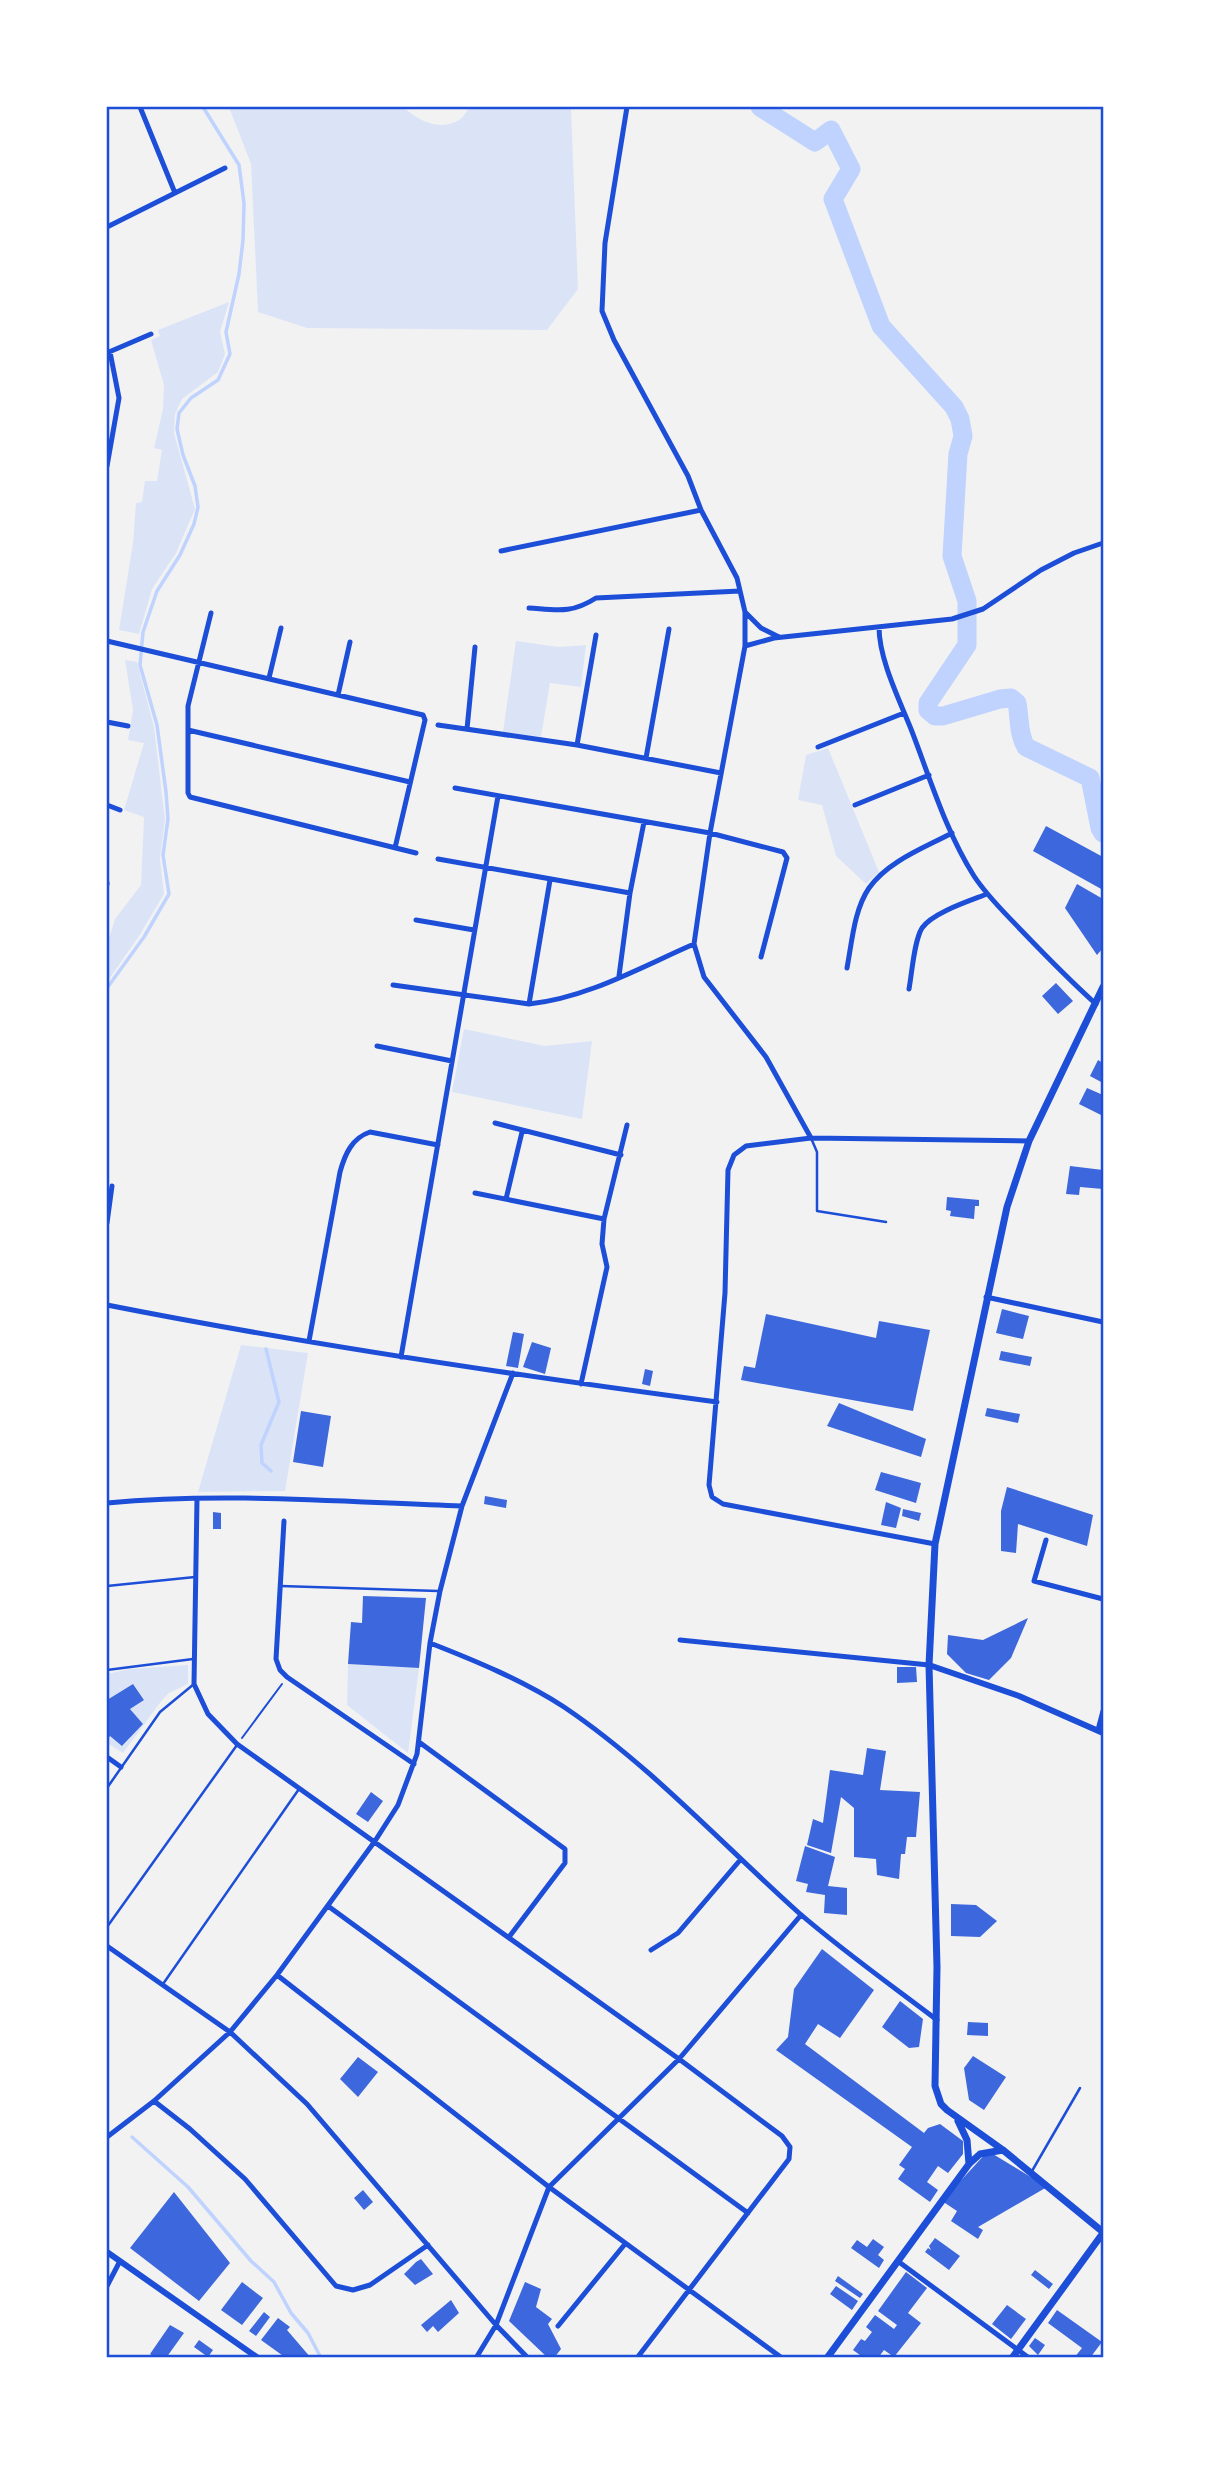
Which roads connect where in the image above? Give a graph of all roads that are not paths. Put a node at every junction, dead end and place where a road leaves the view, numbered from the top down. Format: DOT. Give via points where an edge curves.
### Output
graph roads {
  1 [pos="140,107"];
  2 [pos="627,107"];
  3 [pos="225,167"];
  4 [pos="175,193"];
  5 [pos="107,227"];
  6 [pos="151,334"];
  7 [pos="108,352"];
  8 [pos="107,466"];
  9 [pos="701,510"];
  10 [pos="1103,543"];
  11 [pos="501,551"];
  12 [pos="740,591"];
  13 [pos="529,608"];
  14 [pos="745,612"];
  15 [pos="211,613"];
  16 [pos="878,627"];
  17 [pos="281,628"];
  18 [pos="669,629"];
  19 [pos="596,635"];
  20 [pos="781,638"];
  21 [pos="107,641"];
  22 [pos="351,642"];
  23 [pos="745,646"];
  24 [pos="475,647"];
  25 [pos="198,663"];
  26 [pos="269,678"];
  27 [pos="338,695"];
  28 [pos="904,713"];
  29 [pos="107,722"];
  30 [pos="438,725"];
  31 [pos="128,726"];
  32 [pos="467,729"];
  33 [pos="188,730"];
  34 [pos="578,745"];
  35 [pos="818,747"];
  36 [pos="646,758"];
  37 [pos="720,772"];
  38 [pos="929,775"];
  39 [pos="410,782"];
  40 [pos="455,788"];
  41 [pos="498,796"];
  42 [pos="107,805"];
  43 [pos="855,805"];
  44 [pos="120,810"];
  45 [pos="644,822"];
  46 [pos="710,833"];
  47 [pos="952,833"];
  48 [pos="395,848"];
  49 [pos="416,853"];
  50 [pos="438,859"];
  51 [pos="485,868"];
  52 [pos="550,880"];
  53 [pos="629,893"];
  54 [pos="986,894"];
  55 [pos="416,920"];
  56 [pos="474,930"];
  57 [pos="694,944"];
  58 [pos="761,957"];
  59 [pos="847,968"];
  60 [pos="619,976"];
  61 [pos="393,985"];
  62 [pos="1103,987"];
  63 [pos="909,989"];
  64 [pos="463,996"];
  65 [pos="529,1004"];
  66 [pos="1096,1004"];
  67 [pos="377,1046"];
  68 [pos="452,1061"];
  69 [pos="495,1123"];
  70 [pos="627,1125"];
  71 [pos="522,1132"];
  72 [pos="811,1138"];
  73 [pos="1029,1141"];
  74 [pos="438,1145"];
  75 [pos="621,1155"];
  76 [pos="112,1186"];
  77 [pos="475,1193"];
  78 [pos="506,1199"];
  79 [pos="604,1219"];
  80 [pos="886,1222"];
  81 [pos="107,1223"];
  82 [pos="986,1297"];
  83 [pos="107,1305"];
  84 [pos="1103,1322"];
  85 [pos="309,1341"];
  86 [pos="401,1357"];
  87 [pos="513,1373"];
  88 [pos="581,1384"];
  89 [pos="717,1402"];
  90 [pos="197,1499"];
  91 [pos="107,1503"];
  92 [pos="462,1506"];
  93 [pos="284,1521"];
  94 [pos="1046,1540"];
  95 [pos="935,1544"];
  96 [pos="195,1577"];
  97 [pos="107,1586"];
  98 [pos="281,1586"];
  99 [pos="440,1591"];
  100 [pos="1103,1599"];
  101 [pos="680,1640"];
  102 [pos="430,1643"];
  103 [pos="193,1659"];
  104 [pos="929,1665"];
  105 [pos="107,1670"];
  106 [pos="194,1684"];
  107 [pos="1103,1711"];
  108 [pos="1101,1732"];
  109 [pos="419,1742"];
  110 [pos="237,1744"];
  111 [pos="107,1757"];
  112 [pos="414,1764"];
  113 [pos="121,1768"];
  114 [pos="107,1788"];
  115 [pos="299,1789"];
  116 [pos="375,1842"];
  117 [pos="741,1859"];
  118 [pos="328,1906"];
  119 [pos="801,1914"];
  120 [pos="107,1927"];
  121 [pos="509,1937"];
  122 [pos="107,1945"];
  123 [pos="652,1950"];
  124 [pos="277,1975"];
  125 [pos="163,1984"];
  126 [pos="937,2020"];
  127 [pos="230,2032"];
  128 [pos="679,2059"];
  129 [pos="1080,2088"];
  130 [pos="154,2101"];
  131 [pos="956,2117"];
  132 [pos="617,2119"];
  133 [pos="107,2137"];
  134 [pos="1003,2150"];
  135 [pos="969,2164"];
  136 [pos="1030,2174"];
  137 [pos="549,2187"];
  138 [pos="748,2213"];
  139 [pos="1103,2233"];
  140 [pos="625,2244"];
  141 [pos="428,2245"];
  142 [pos="107,2252"];
  143 [pos="120,2261"];
  144 [pos="900,2262"];
  145 [pos="107,2286"];
  146 [pos="689,2290"];
  147 [pos="496,2325"];
  148 [pos="558,2326"];
  149 [pos="1018,2351"];
  150 [pos="258,2358"];
  151 [pos="475,2358"];
  152 [pos="528,2358"];
  153 [pos="637,2358"];
  154 [pos="782,2358"];
  155 [pos="827,2358"];
  156 [pos="1012,2358"];
  157 [pos="1029,2358"];
  1 -- 4 [label="street"];
  2 -- 9 [label="street" via="605,243 602,311 688,476"];
  3 -- 4 [label="street"];
  4 -- 5 [label="street"];
  6 -- 7 [label="street"];
  7 -- 8 [label="street" via="119,398"];
  9 -- 11 [label="street"];
  9 -- 12 [label="street"];
  10 -- 16 [label="street" via="1041,570 983,609 952,619"];
  12 -- 13 [label="street" via="596,598 567,611"];
  12 -- 14 [label="street"];
  14 -- 20 [label="street" via="761,628"];
  14 -- 23 [label="street"];
  15 -- 25 [label="street"];
  16 -- 20 [label="street"];
  16 -- 28 [label="street"];
  17 -- 26 [label="street"];
  18 -- 36 [label="street"];
  19 -- 34 [label="street"];
  20 -- 23 [label="street"];
  21 -- 25 [label="street"];
  22 -- 27 [label="street"];
  23 -- 37 [label="street"];
  24 -- 32 [label="street"];
  25 -- 26 [label="street"];
  25 -- 33 [label="street" via="188,706"];
  26 -- 27 [label="street"];
  27 -- 39 [label="street" via="424,715"];
  28 -- 35 [label="street"];
  28 -- 38 [label="street"];
  29 -- 31 [label="street"];
  30 -- 32 [label="street"];
  32 -- 34 [label="street"];
  33 -- 39 [label="street"];
  33 -- 48 [label="street" via="190,797"];
  34 -- 36 [label="street"];
  36 -- 37 [label="street"];
  37 -- 46 [label="street"];
  38 -- 43 [label="street"];
  38 -- 47 [label="street"];
  39 -- 48 [label="street"];
  40 -- 41 [label="street"];
  41 -- 45 [label="street"];
  41 -- 51 [label="street"];
  42 -- 44 [label="street"];
  45 -- 46 [label="street"];
  45 -- 53 [label="street"];
  46 -- 57 [label="street"];
  46 -- 58 [label="street" via="783,852 787,858"];
  47 -- 54 [label="street"];
  47 -- 59 [label="street" via="899,861 869,888"];
  48 -- 49 [label="street"];
  50 -- 51 [label="street"];
  51 -- 52 [label="street"];
  51 -- 56 [label="street"];
  52 -- 53 [label="street"];
  52 -- 65 [label="street"];
  53 -- 60 [label="street"];
  54 -- 63 [label="street" via="929,921 921,930"];
  54 -- 66 [label="street"];
  55 -- 56 [label="street"];
  56 -- 64 [label="street"];
  57 -- 60 [label="street"];
  57 -- 72 [label="street" via="704,977 766,1058"];
  60 -- 65 [label="street" via="575,996"];
  61 -- 64 [label="street"];
  62 -- 66 [label="main road"];
  64 -- 65 [label="street"];
  64 -- 68 [label="street"];
  66 -- 73 [label="main road"];
  67 -- 68 [label="street"];
  68 -- 74 [label="street"];
  69 -- 71 [label="street"];
  70 -- 75 [label="street"];
  71 -- 75 [label="street"];
  71 -- 78 [label="street"];
  72 -- 73 [label="street"];
  72 -- 80 [label="lane" via="817,1152 817,1211"];
  72 -- 89 [label="street" via="746,1146 734,1156 728,1170"];
  73 -- 82 [label="main road" via="1007,1207"];
  74 -- 85 [label="street" via="370,1132 350,1147 340,1172"];
  74 -- 86 [label="street"];
  75 -- 79 [label="street"];
  76 -- 81 [label="street"];
  77 -- 78 [label="street"];
  78 -- 79 [label="street"];
  79 -- 88 [label="street" via="602,1244 607,1266"];
  82 -- 84 [label="street"];
  82 -- 95 [label="main road"];
  83 -- 85 [label="street"];
  85 -- 86 [label="street"];
  86 -- 87 [label="street"];
  87 -- 88 [label="street"];
  87 -- 92 [label="street"];
  88 -- 89 [label="street"];
  89 -- 95 [label="street" via="709,1485 712,1497 723,1504"];
  90 -- 91 [label="street"];
  90 -- 92 [label="street"];
  90 -- 96 [label="street"];
  92 -- 99 [label="street"];
  93 -- 98 [label="street"];
  94 -- 100 [label="street" via="1034,1581"];
  95 -- 104 [label="main road"];
  96 -- 97 [label="lane"];
  96 -- 103 [label="street"];
  98 -- 99 [label="lane"];
  98 -- 112 [label="street" via="276,1659 280,1670"];
  99 -- 102 [label="street"];
  101 -- 104 [label="street"];
  102 -- 109 [label="street"];
  102 -- 117 [label="street" via="480,1662 564,1707 628,1757"];
  103 -- 105 [label="lane"];
  103 -- 106 [label="street"];
  104 -- 108 [label="street" via="1019,1696"];
  104 -- 126 [label="main road"];
  106 -- 110 [label="street" via="208,1714"];
  106 -- 113 [label="lane" via="160,1712"];
  107 -- 108 [label="street"];
  109 -- 112 [label="street"];
  109 -- 121 [label="street" via="562,1845 565,1863"];
  110 -- 115 [label="street"];
  110 -- 120 [label="lane"];
  111 -- 113 [label="street"];
  112 -- 116 [label="street" via="398,1805"];
  113 -- 114 [label="lane"];
  115 -- 116 [label="street"];
  115 -- 125 [label="lane"];
  116 -- 118 [label="street"];
  116 -- 121 [label="street"];
  117 -- 119 [label="street"];
  117 -- 123 [label="street" via="678,1933"];
  118 -- 124 [label="street"];
  118 -- 132 [label="street"];
  119 -- 126 [label="street"];
  119 -- 128 [label="street"];
  121 -- 128 [label="street"];
  122 -- 125 [label="street"];
  124 -- 127 [label="street"];
  124 -- 137 [label="street"];
  125 -- 127 [label="street"];
  126 -- 131 [label="main road" via="935,2085 941,2104"];
  127 -- 130 [label="street"];
  127 -- 141 [label="street" via="307,2104"];
  128 -- 132 [label="street"];
  128 -- 138 [label="street" via="782,2136 790,2147 789,2159"];
  129 -- 136 [label="lane"];
  130 -- 133 [label="street"];
  130 -- 141 [label="street" via="245,2179 336,2286 353,2290 370,2286"];
  131 -- 134 [label="main road"];
  131 -- 135 [label="main road" via="967,2140"];
  132 -- 137 [label="street"];
  132 -- 138 [label="street"];
  134 -- 135 [label="main road" via="980,2154"];
  134 -- 136 [label="main road"];
  135 -- 144 [label="main road"];
  136 -- 139 [label="main road"];
  137 -- 140 [label="street"];
  137 -- 147 [label="street"];
  138 -- 146 [label="street"];
  139 -- 149 [label="main road"];
  140 -- 146 [label="street"];
  140 -- 148 [label="street"];
  141 -- 147 [label="street"];
  142 -- 143 [label="street"];
  143 -- 145 [label="street"];
  143 -- 150 [label="street"];
  144 -- 149 [label="street"];
  144 -- 155 [label="main road"];
  146 -- 153 [label="street"];
  146 -- 154 [label="street"];
  147 -- 151 [label="street"];
  147 -- 152 [label="street"];
  149 -- 156 [label="main road"];
  149 -- 157 [label="street"];
}
